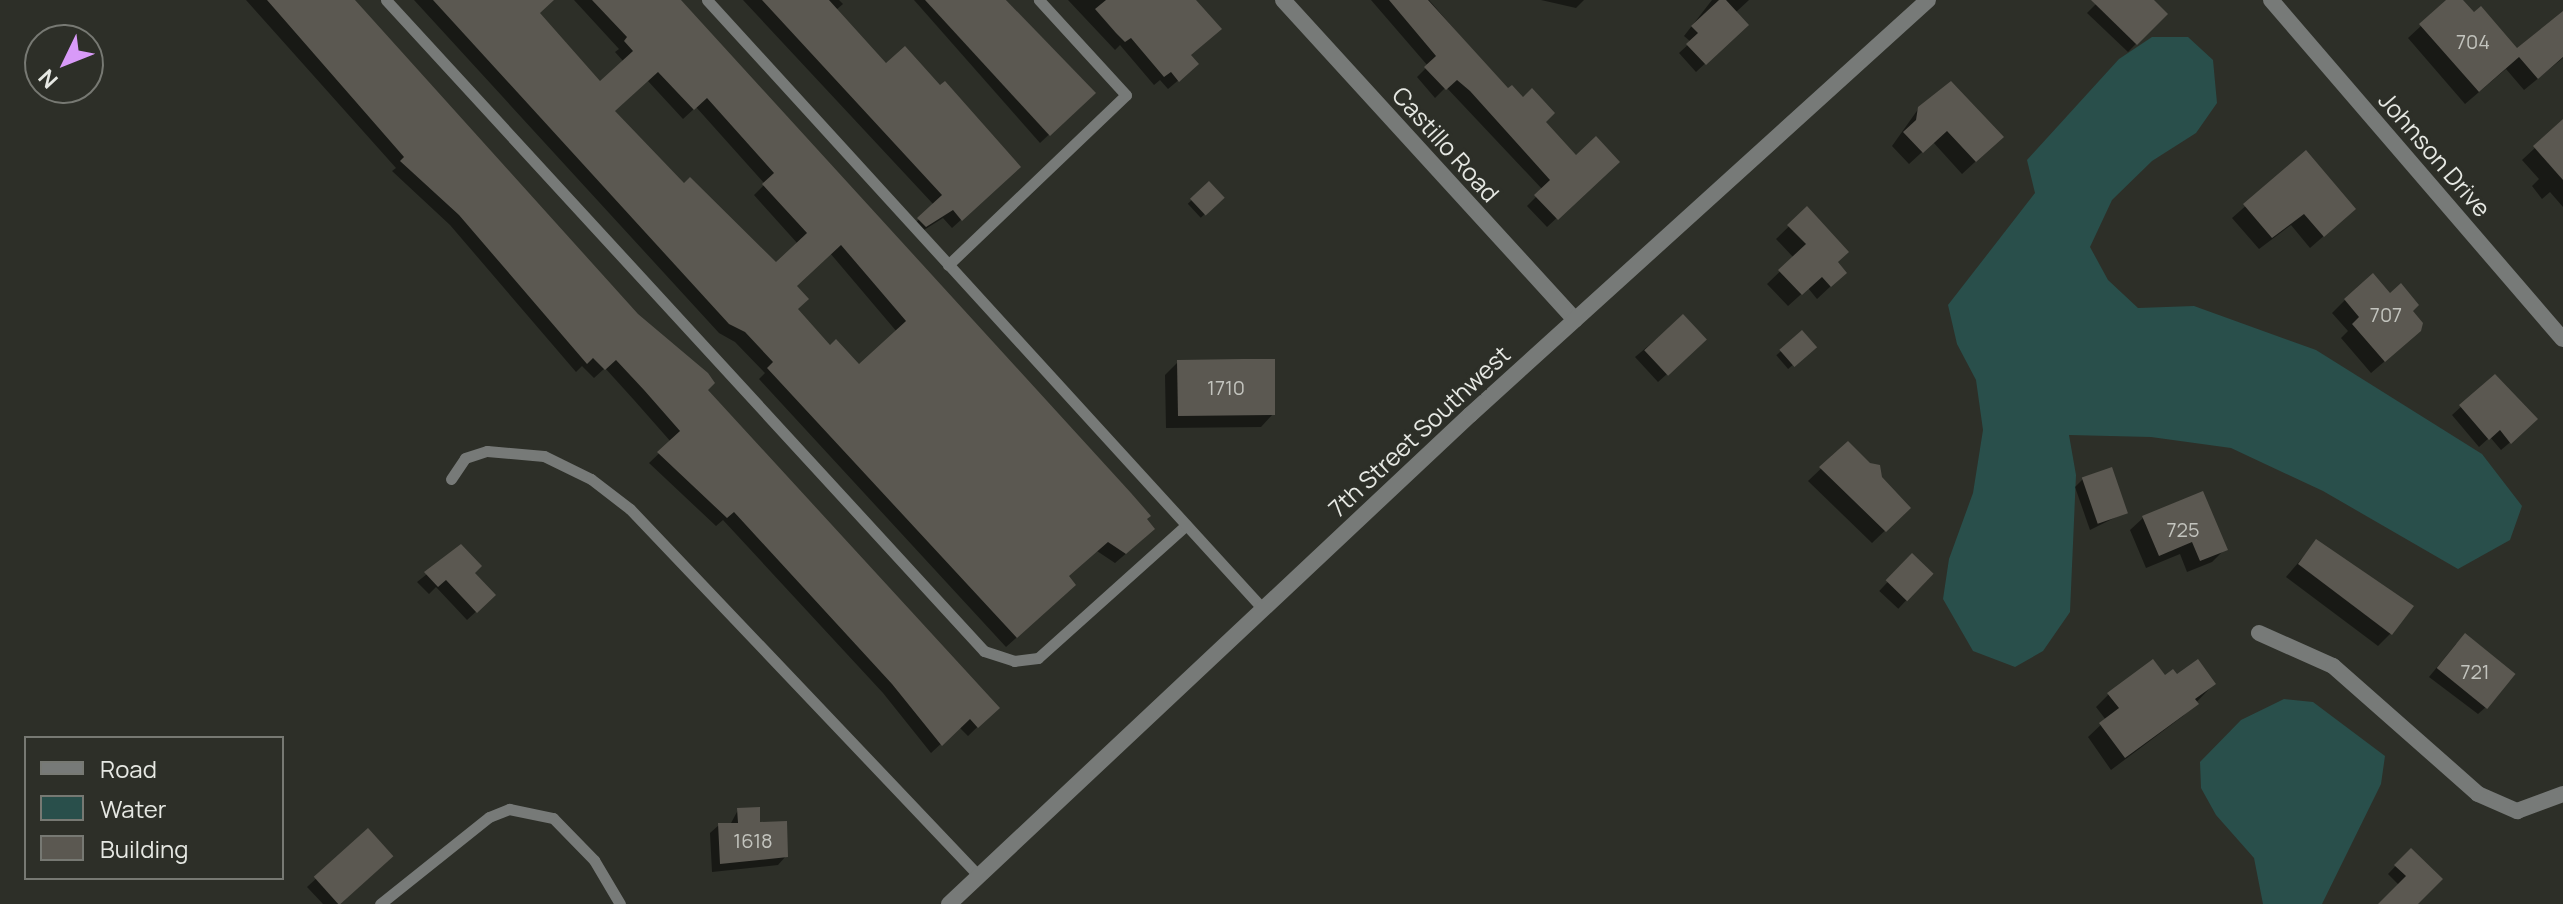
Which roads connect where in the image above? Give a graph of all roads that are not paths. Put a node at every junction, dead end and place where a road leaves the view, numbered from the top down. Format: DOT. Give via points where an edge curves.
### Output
graph roads {
  1 [pos="386,0"];
  2 [pos="707,0"];
  3 [pos="1039,0"];
  4 [pos="1283,0"];
  5 [pos="1928,0"];
  6 [pos="2271,0"];
  7 [pos="948,265"];
  8 [pos="1575,320"];
  9 [pos="2563,339"];
  10 [pos="451,479"];
  11 [pos="1186,525"];
  12 [pos="1263,609"];
  13 [pos="2259,633"];
  14 [pos="2563,794"];
  15 [pos="979,876"];
  16 [pos="380,904"];
  17 [pos="620,904"];
  18 [pos="949,904"];
  1 -- 11 [label="lane" via="984,651 1014,661 1038,658"];
  2 -- 7 [label="lane"];
  3 -- 7 [label="lane" via="1126,95"];
  4 -- 8 [label="street, Castillo Road"];
  5 -- 8 [label="street, 7th Street Southwest"];
  6 -- 9 [label="street, Johnson Drive"];
  7 -- 11 [label="lane"];
  8 -- 12 [label="street, 7th Street Southwest"];
  10 -- 15 [label="lane" via="465,458 487,451 544,456 591,479 641,521"];
  11 -- 12 [label="lane"];
  12 -- 15 [label="street, 7th Street Southwest"];
  13 -- 14 [label="street" via="2333,666 2478,794 2517,811"];
  15 -- 18 [label="street, 7th Street Southwest"];
  16 -- 17 [label="lane" via="489,817 509,809 553,818 594,860"];
}
